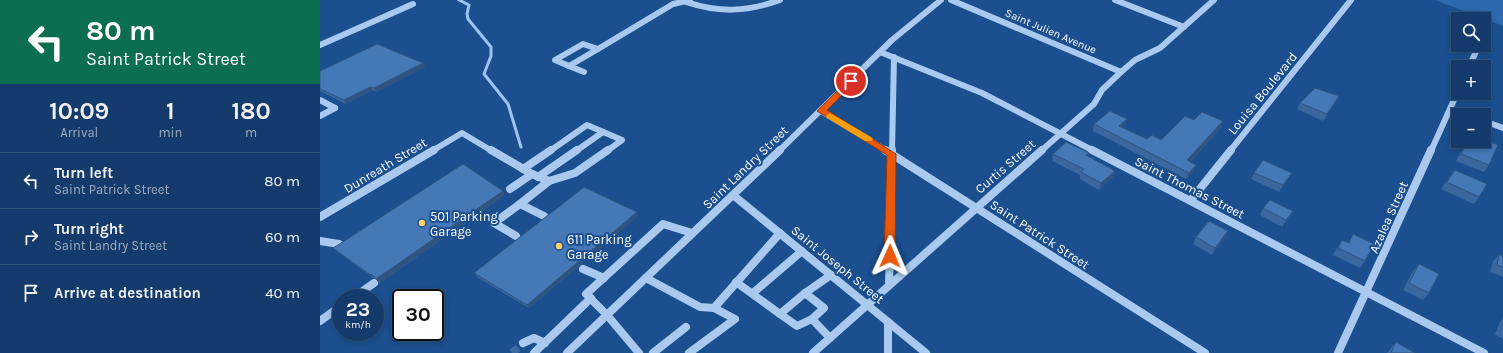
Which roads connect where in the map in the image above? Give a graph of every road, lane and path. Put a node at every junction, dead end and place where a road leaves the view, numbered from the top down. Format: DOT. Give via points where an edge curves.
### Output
graph roads {
  1 [pos="404,0"];
  2 [pos="780,0"];
  3 [pos="941,0"];
  4 [pos="951,0"];
  5 [pos="1115,0"];
  6 [pos="1214,0"];
  7 [pos="1351,0"];
  8 [pos="688,1"];
  9 [pos="1184,27"];
  10 [pos="320,45"];
  11 [pos="598,49"];
  12 [pos="880,52"];
  13 [pos="894,57"];
  14 [pos="569,66"];
  15 [pos="584,72"];
  16 [pos="1121,72"];
  17 [pos="320,100"];
  18 [pos="1454,100"];
  19 [pos="1450,108"];
  20 [pos="822,111"];
  21 [pos="320,116"];
  22 [pos="1491,124"];
  23 [pos="1503,128"];
  24 [pos="603,132"];
  25 [pos="1061,133"];
  26 [pos="892,154"];
  27 [pos="523,169"];
  28 [pos="535,175"];
  29 [pos="549,181"];
  30 [pos="510,189"];
  31 [pos="733,195"];
  32 [pos="1190,200"];
  33 [pos="520,204"];
  34 [pos="977,208"];
  35 [pos="544,216"];
  36 [pos="320,217"];
  37 [pos="780,233"];
  38 [pos="692,234"];
  39 [pos="516,236"];
  40 [pos="320,241"];
  41 [pos="338,244"];
  42 [pos="802,251"];
  43 [pos="583,268"];
  44 [pos="831,275"];
  45 [pos="604,278"];
  46 [pos="646,278"];
  47 [pos="736,282"];
  48 [pos="374,283"];
  49 [pos="889,285"];
  50 [pos="366,289"];
  51 [pos="1367,292"];
  52 [pos="753,293"];
  53 [pos="806,293"];
  54 [pos="591,298"];
  55 [pos="868,305"];
  56 [pos="714,308"];
  57 [pos="332,312"];
  58 [pos="780,314"];
  59 [pos="607,315"];
  60 [pos="812,319"];
  61 [pos="320,321"];
  62 [pos="888,322"];
  63 [pos="686,327"];
  64 [pos="830,338"];
  65 [pos="523,343"];
  66 [pos="545,343"];
  67 [pos="534,353"];
  68 [pos="567,353"];
  69 [pos="639,353"];
  70 [pos="653,353"];
  71 [pos="689,353"];
  72 [pos="812,353"];
  73 [pos="888,353"];
  74 [pos="926,353"];
  75 [pos="1204,353"];
  76 [pos="1338,353"];
  77 [pos="1484,353"];
  1 -- 10 [label="street" via="413,4"];
  2 -- 8 [label="street" via="740,11 704,9"];
  3 -- 12 [label="street, Saint Landry Street"];
  4 -- 16 [label="street, Saint Julien Avenue"];
  5 -- 9 [label="street"];
  6 -- 9 [label="street, Curtis Street"];
  7 -- 32 [label="street, Louisa Boulevard"];
  8 -- 11 [label="street" via="673,4"];
  9 -- 16 [label="street, Curtis Street" via="1160,48 1135,60"];
  11 -- 14 [label="street"];
  11 -- 14 [label="street" via="583,44 555,60"];
  12 -- 13 [label="street, Saint Thomas Street"];
  12 -- 20 [label="street, Saint Landry Street"];
  13 -- 25 [label="street, Saint Thomas Street" via="968,86"];
  13 -- 26 [label="street"];
  14 -- 15 [label="street"];
  16 -- 25 [label="street, Curtis Street" via="1102,90 1094,104"];
  17 -- 21 [label="street" via="335,108"];
  18 -- 19 [label="street, Azalea Street"];
  19 -- 51 [label="street, Azalea Street"];
  20 -- 26 [label="street, Saint Patrick Street"];
  20 -- 31 [label="street, Saint Landry Street"];
  22 -- 23 [label="street"];
  24 -- 27 [label="street" via="587,124"];
  24 -- 28 [label="street"];
  24 -- 29 [label="street" via="622,140 575,173"];
  25 -- 32 [label="street, Saint Thomas Street"];
  25 -- 34 [label="street, Curtis Street"];
  26 -- 34 [label="street, Saint Patrick Street"];
  26 -- 49 [label="street"];
  27 -- 28 [label="street"];
  27 -- 36 [label="street, Dunreath Street" via="462,134"];
  28 -- 29 [label="street"];
  28 -- 30 [label="street"];
  29 -- 33 [label="street"];
  31 -- 37 [label="street, Saint Joseph Street"];
  31 -- 38 [label="street, Saint Landry Street"];
  32 -- 51 [label="street, Saint Thomas Street"];
  33 -- 35 [label="street"];
  33 -- 39 [label="street" via="494,223"];
  34 -- 49 [label="street, Curtis Street"];
  34 -- 75 [label="street, Saint Patrick Street"];
  37 -- 42 [label="street, Saint Joseph Street"];
  37 -- 47 [label="street"];
  38 -- 45 [label="street" via="662,224"];
  38 -- 46 [label="street, Saint Landry Street"];
  40 -- 41 [label="street"];
  42 -- 44 [label="street, Saint Joseph Street"];
  42 -- 52 [label="street"];
  43 -- 45 [label="street"];
  44 -- 53 [label="street"];
  44 -- 55 [label="street, Saint Joseph Street"];
  45 -- 54 [label="street" via="586,294"];
  46 -- 56 [label="street" via="700,307"];
  46 -- 59 [label="street, Saint Landry Street"];
  47 -- 52 [label="street"];
  47 -- 56 [label="street"];
  48 -- 50 [label="street"];
  49 -- 55 [label="street, Curtis Street"];
  51 -- 76 [label="street, Azalea Street"];
  51 -- 77 [label="street, Saint Thomas Street"];
  52 -- 58 [label="street"];
  53 -- 58 [label="street"];
  53 -- 60 [label="street" via="824,308"];
  54 -- 59 [label="street"];
  54 -- 66 [label="street"];
  55 -- 62 [label="street, Saint Joseph Street"];
  55 -- 64 [label="street, Curtis Street"];
  56 -- 71 [label="street" via="735,319"];
  57 -- 61 [label="street"];
  58 -- 60 [label="street" via="797,326"];
  59 -- 68 [label="street, Saint Landry Street"];
  59 -- 69 [label="street"];
  60 -- 64 [label="street"];
  62 -- 73 [label="street"];
  62 -- 74 [label="street, Saint Joseph Street"];
  63 -- 70 [label="street"];
  64 -- 72 [label="street, Curtis Street"];
  65 -- 66 [label="street" via="534,338"];
  66 -- 67 [label="street"];
}
